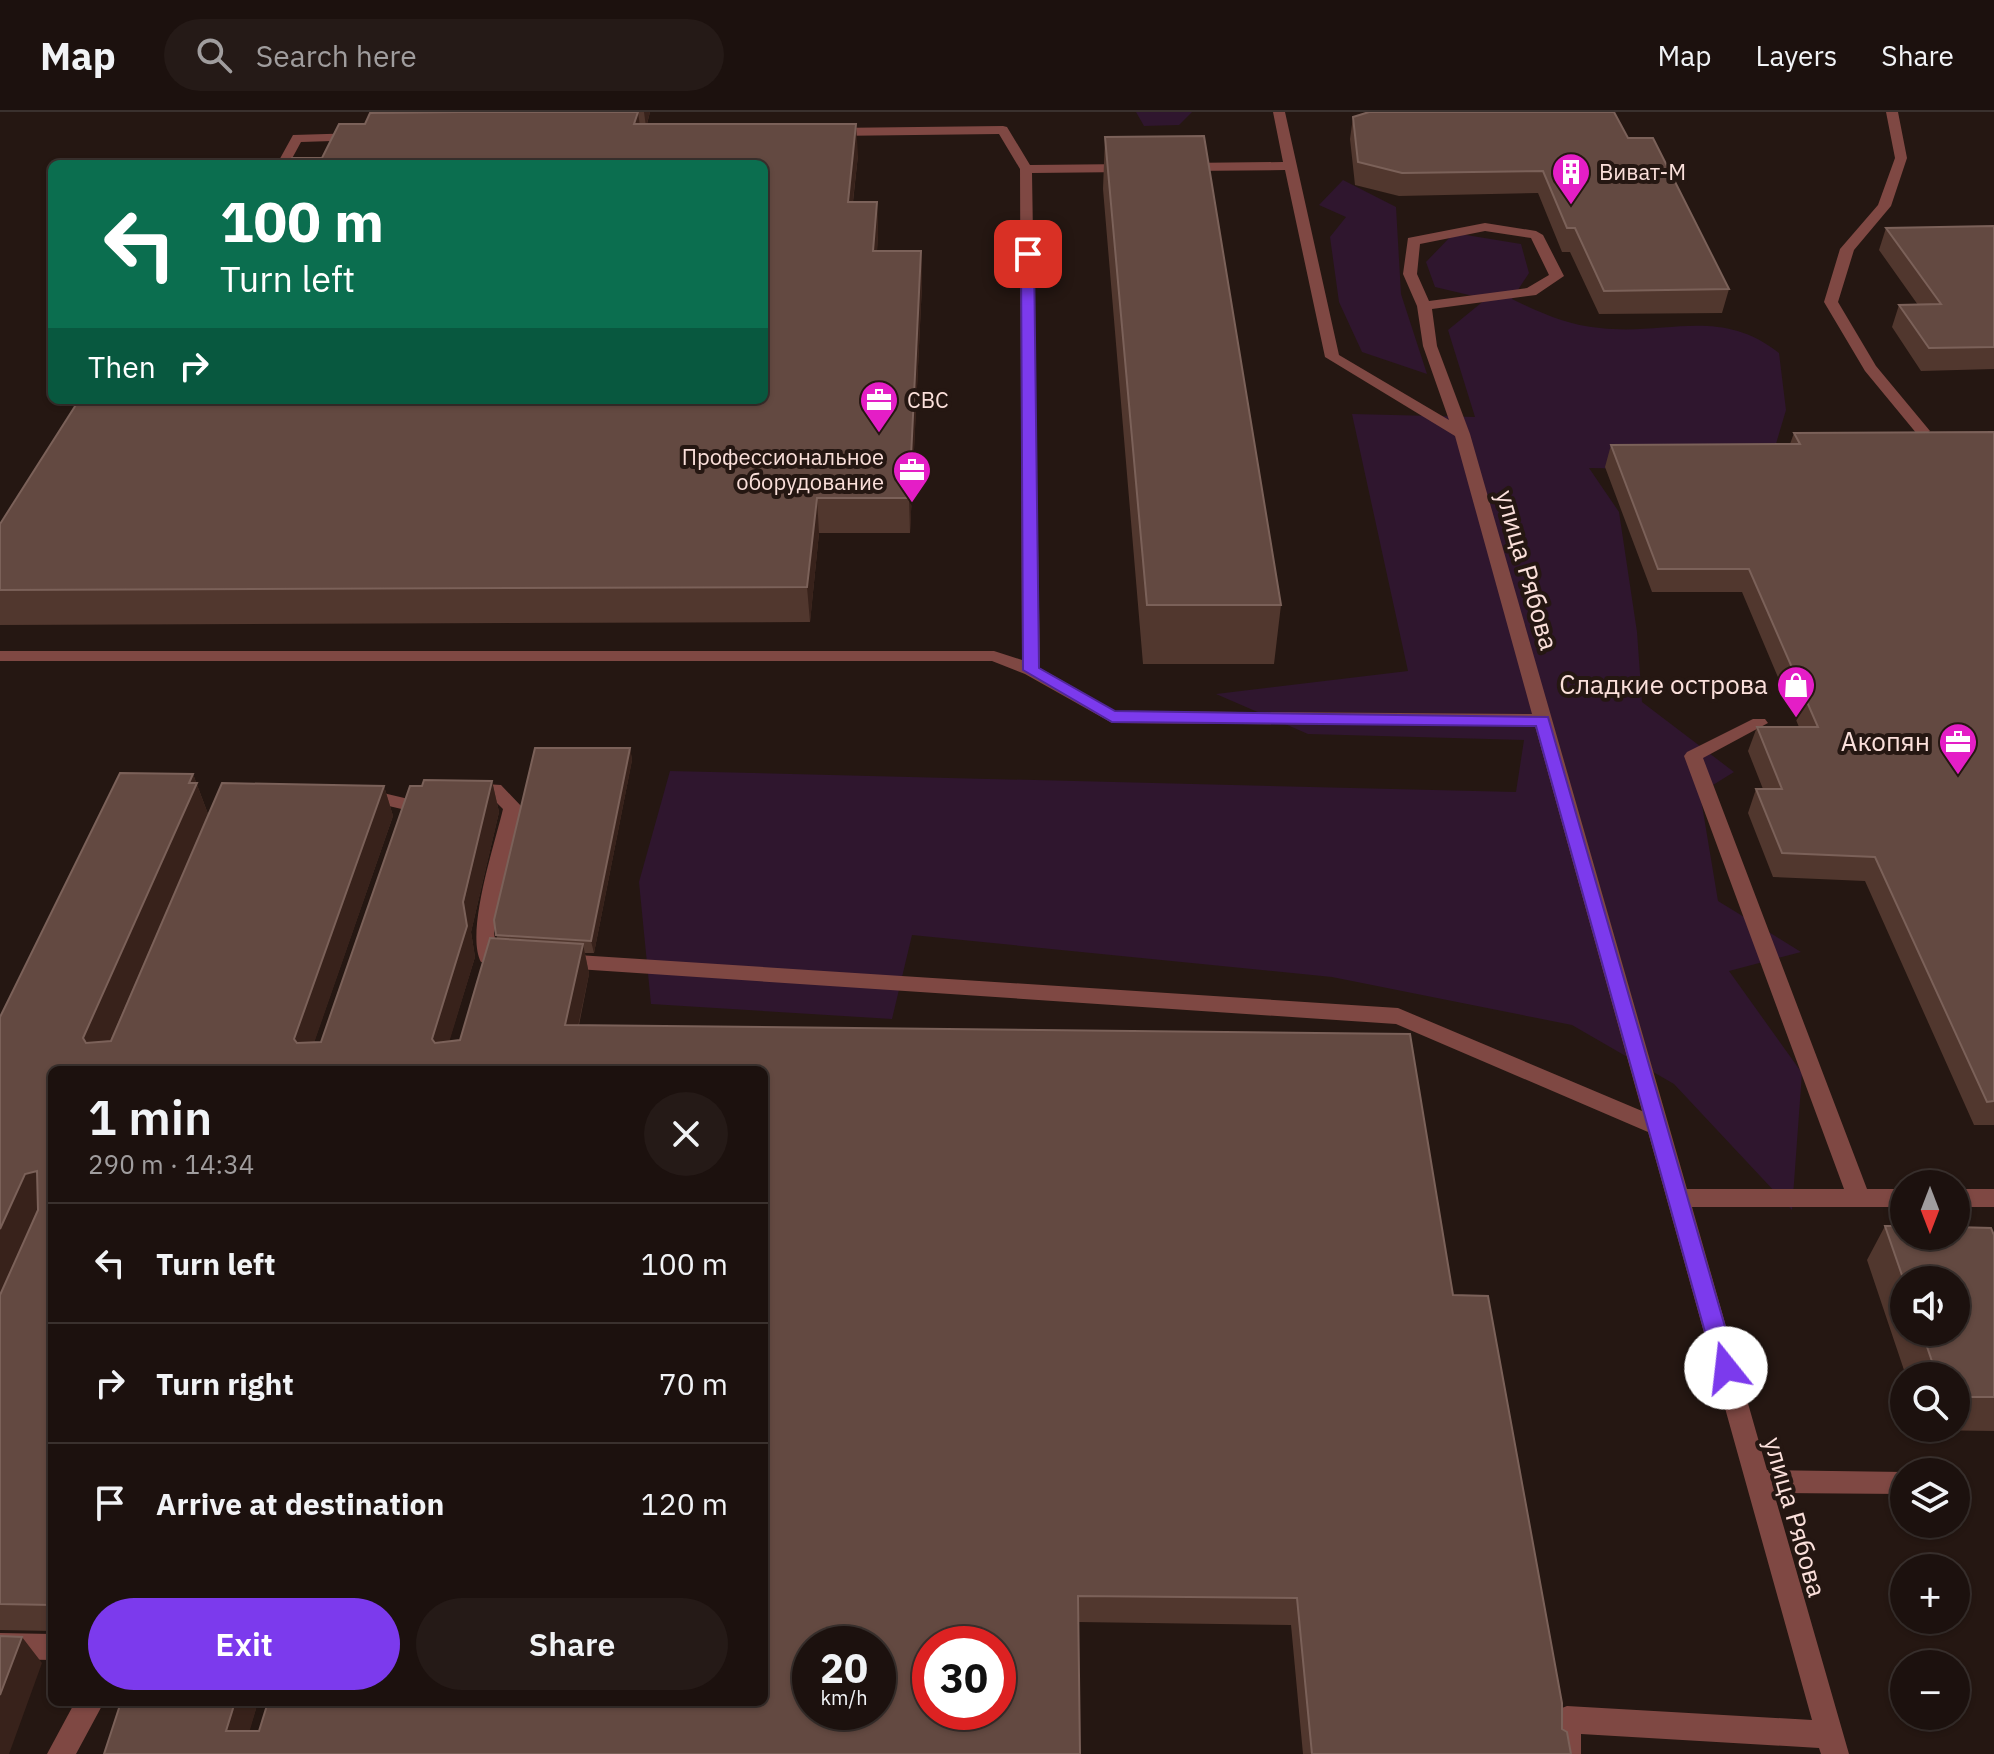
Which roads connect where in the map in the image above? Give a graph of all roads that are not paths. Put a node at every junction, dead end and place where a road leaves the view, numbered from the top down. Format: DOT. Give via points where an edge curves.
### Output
graph roads {
  1 [pos="1279,112"];
  2 [pos="1892,112"];
  3 [pos="815,132"];
  4 [pos="376,137"];
  5 [pos="285,160"];
  6 [pos="1291,166"];
  7 [pos="1026,169"];
  8 [pos="1424,306"];
  9 [pos="1922,431"];
  10 [pos="1462,434"];
  11 [pos="0,656"];
  12 [pos="1031,670"];
  13 [pos="1543,720"];
  14 [pos="1759,723"];
  15 [pos="455,789"];
  16 [pos="349,794"];
  17 [pos="413,808"];
  18 [pos="536,960"];
  19 [pos="492,962"];
  20 [pos="1658,1127"];
  21 [pos="1678,1198"];
  22 [pos="1859,1198"];
  23 [pos="1890,1198"];
  24 [pos="1970,1198"];
  25 [pos="1994,1198"];
  26 [pos="1758,1481"];
  27 [pos="1890,1483"];
  28 [pos="0,1646"];
  29 [pos="48,1647"];
  30 [pos="88,1706"];
  31 [pos="1832,1745"];
  32 [pos="61,1754"];
  33 [pos="1567,1754"];
  1 -- 6 [label="street"];
  2 -- 9 [label="street" via="1901,158 1884,206 1847,249 1831,302 1870,368"];
  3 -- 7 [label="street" via="1003,130"];
  4 -- 5 [label="street" via="297,138"];
  6 -- 7 [label="street"];
  6 -- 10 [label="street" via="1332,357"];
  7 -- 12 [label="street"];
  8 -- 8 [label="street, улица Рябова" via="1531,292 1557,276 1536,235 1485,227 1413,241 1410,274"];
  8 -- 10 [label="street, улица Рябова" via="1430,346"];
  10 -- 13 [label="street, улица Рябова"];
  11 -- 12 [label="street" via="994,656"];
  12 -- 13 [label="street" via="1112,717"];
  13 -- 20 [label="street, улица Рябова"];
  14 -- 22 [label="street" via="1693,756"];
  15 -- 19 [label="street" via="494,789 513,807 484,933"];
  16 -- 17 [label="street"];
  18 -- 20 [label="street" via="1398,1016"];
  20 -- 21 [label="street, улица Рябова"];
  21 -- 22 [label="street"];
  21 -- 26 [label="street, улица Рябова"];
  22 -- 23 [label="street"];
  24 -- 25 [label="street"];
  26 -- 27 [label="street"];
  26 -- 31 [label="street, улица Рябова"];
  28 -- 29 [label="street"];
  30 -- 32 [label="street"];
  31 -- 33 [label="street" via="1567,1720"];
}
